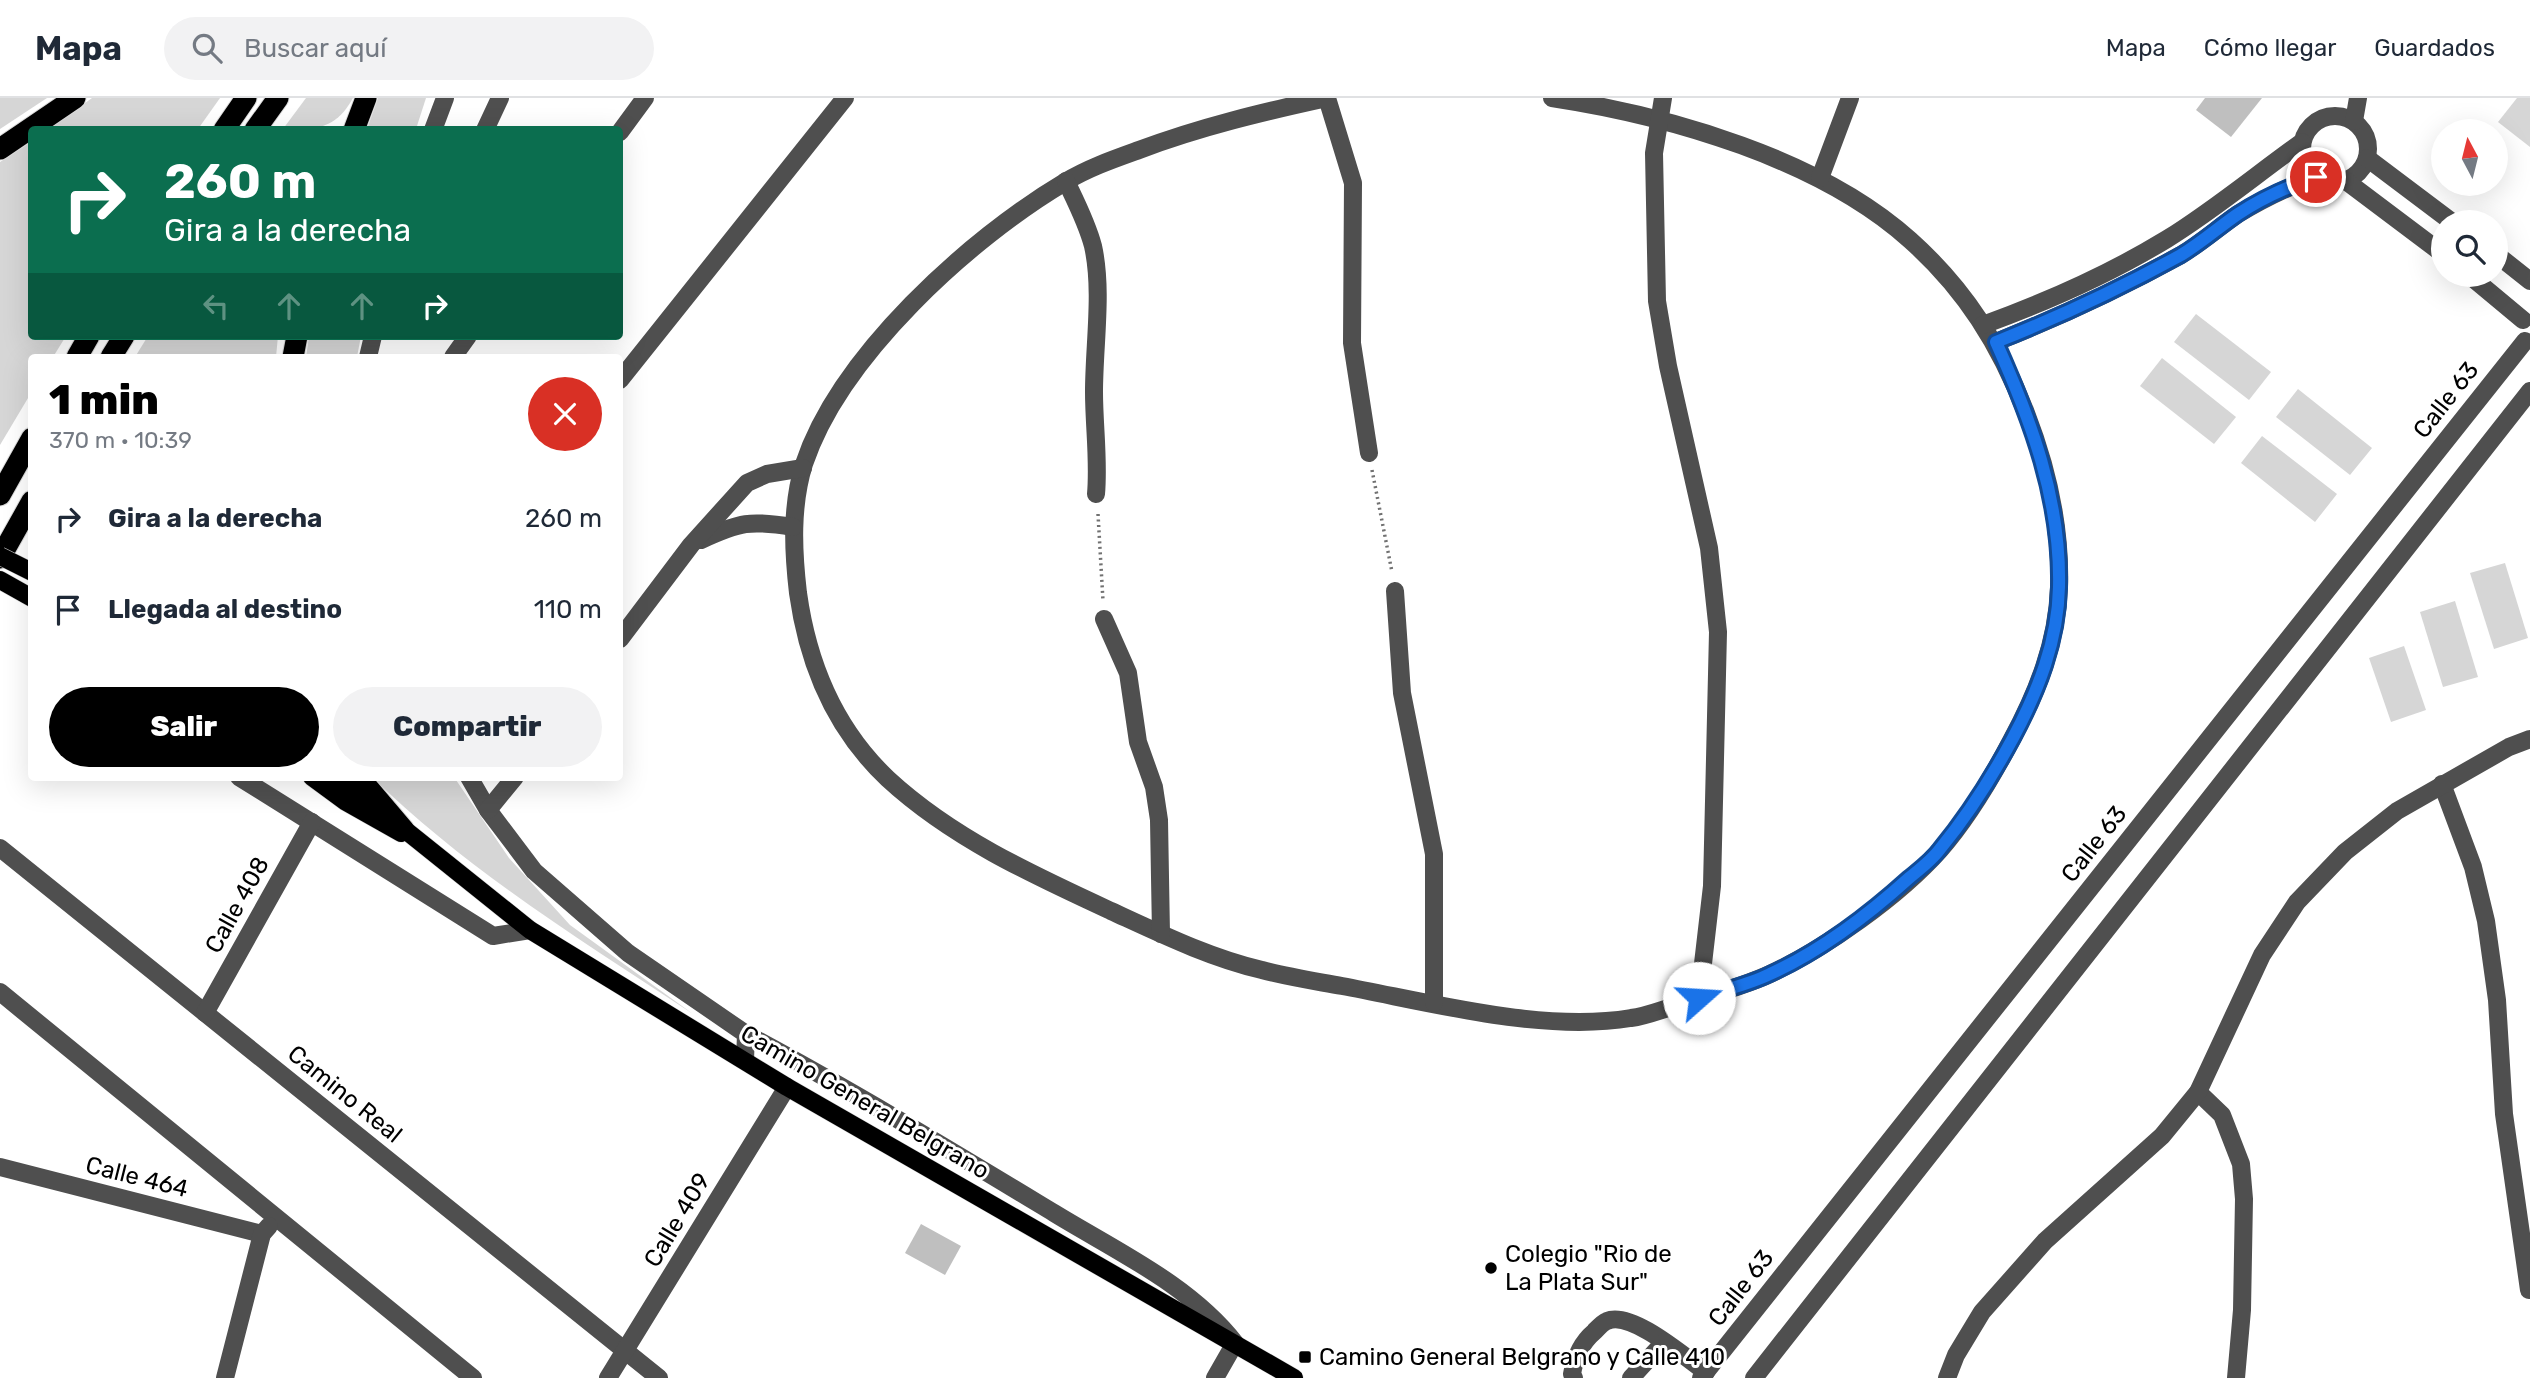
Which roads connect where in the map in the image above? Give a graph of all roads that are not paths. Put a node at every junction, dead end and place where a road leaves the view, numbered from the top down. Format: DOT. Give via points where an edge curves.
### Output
graph roads {
  1 [pos="75,98"];
  2 [pos="246,98"];
  3 [pos="278,98"];
  4 [pos="366,98"];
  5 [pos="445,98"];
  6 [pos="500,98"];
  7 [pos="645,98"];
  8 [pos="845,98"];
  9 [pos="1327,98"];
  10 [pos="1552,98"];
  11 [pos="1663,98"];
  12 [pos="1850,98"];
  13 [pos="2326,98"];
  14 [pos="2358,98"];
  15 [pos="2318,120"];
  16 [pos="1659,121"];
  17 [pos="2354,121"];
  18 [pos="34,126"];
  19 [pos="227,126"];
  20 [pos="258,126"];
  21 [pos="356,126"];
  22 [pos="434,126"];
  23 [pos="487,126"];
  24 [pos="623,128"];
  25 [pos="28,130"];
  26 [pos="2302,142"];
  27 [pos="0,149"];
  28 [pos="2367,158"];
  29 [pos="2316,177"];
  30 [pos="1820,178"];
  31 [pos="1066,181"];
  32 [pos="2346,181"];
  33 [pos="2436,210"];
  34 [pos="2431,245"];
  35 [pos="2508,264"];
  36 [pos="2530,281"];
  37 [pos="2487,287"];
  38 [pos="2527,314"];
  39 [pos="1983,325"];
  40 [pos="1996,342"];
  41 [pos="2528,345"];
  42 [pos="623,376"];
  43 [pos="2530,391"];
  44 [pos="28,442"];
  45 [pos="28,443"];
  46 [pos="1369,453"];
  47 [pos="803,468"];
  48 [pos="0,482"];
  49 [pos="1096,494"];
  50 [pos="0,495"];
  51 [pos="28,508"];
  52 [pos="793,527"];
  53 [pos="691,545"];
  54 [pos="0,557"];
  55 [pos="28,570"];
  56 [pos="0,580"];
  57 [pos="1395,591"];
  58 [pos="28,596"];
  59 [pos="1104,619"];
  60 [pos="623,635"];
  61 [pos="2530,739"];
  62 [pos="245,781"];
  63 [pos="317,781"];
  64 [pos="345,781"];
  65 [pos="362,781"];
  66 [pos="471,781"];
  67 [pos="512,781"];
  68 [pos="2442,783"];
  69 [pos="488,810"];
  70 [pos="312,822"];
  71 [pos="404,831"];
  72 [pos="425,847"];
  73 [pos="0,848"];
  74 [pos="530,930"];
  75 [pos="1161,934"];
  76 [pos="0,992"];
  77 [pos="1699,998"];
  78 [pos="1434,1003"];
  79 [pos="205,1013"];
  80 [pos="746,1034"];
  81 [pos="745,1060"];
  82 [pos="787,1087"];
  83 [pos="2198,1092"];
  84 [pos="0,1167"];
  85 [pos="275,1218"];
  86 [pos="262,1234"];
  87 [pos="2529,1290"];
  88 [pos="1664,1342"];
  89 [pos="1235,1343"];
  90 [pos="626,1351"];
  91 [pos="1703,1375"];
  92 [pos="225,1378"];
  93 [pos="473,1378"];
  94 [pos="608,1378"];
  95 [pos="659,1378"];
  96 [pos="1215,1378"];
  97 [pos="1294,1378"];
  98 [pos="1574,1378"];
  99 [pos="1632,1378"];
  100 [pos="1754,1378"];
  101 [pos="1947,1378"];
  102 [pos="2236,1378"];
  1 -- 18 [label="highway"];
  2 -- 19 [label="highway"];
  3 -- 20 [label="highway"];
  4 -- 21 [label="highway"];
  5 -- 22 [label="street"];
  6 -- 23 [label="street"];
  7 -- 24 [label="street"];
  8 -- 42 [label="street"];
  9 -- 31 [label="street" via="1172,138"];
  9 -- 46 [label="street" via="1353,183 1352,343"];
  10 -- 16 [label="street"];
  11 -- 16 [label="street"];
  12 -- 30 [label="street"];
  13 -- 15 [label="street"];
  14 -- 17 [label="street"];
  15 -- 17 [label="street" via="2336,116"];
  15 -- 26 [label="street"];
  16 -- 30 [label="street" via="1744,146"];
  16 -- 77 [label="street" via="1654,153 1657,301 1709,548 1718,632 1712,886"];
  17 -- 28 [label="street" via="2366,137"];
  25 -- 27 [label="highway"];
  26 -- 29 [label="street" via="2304,162"];
  26 -- 39 [label="street" via="2159,243 2053,300"];
  28 -- 32 [label="street" via="2363,168"];
  28 -- 33 [label="street"];
  29 -- 32 [label="street"];
  29 -- 40 [label="street" via="2250,207 2184,253 2123,285"];
  30 -- 39 [label="street" via="1877,212 1914,243 1960,291"];
  31 -- 47 [label="street" via="935,280 846,385 822,423"];
  31 -- 49 [label="street" via="1093,248"];
  32 -- 34 [label="street"];
  35 -- 36 [label="street"];
  37 -- 38 [label="street"];
  38 -- 41 [label="street"];
  39 -- 40 [label="street"];
  40 -- 77 [label="street" via="2031,425 2057,530 2059,589 2041,680 1995,771 1939,852 1874,909 1825,942 1770,974"];
  41 -- 91 [label="street, Calle 63"];
  43 -- 100 [label="street"];
  44 -- 48 [label="highway"];
  45 -- 50 [label="highway"];
  47 -- 52 [label="street"];
  47 -- 53 [label="street" via="767,474 747,483"];
  51 -- 54 [label="highway"];
  52 -- 53 [label="street" via="761,521 734,524"];
  52 -- 75 [label="street" via="804,628 817,677 855,744 928,811 1023,870"];
  53 -- 60 [label="street"];
  54 -- 55 [label="main road, bridge"];
  56 -- 58 [label="main road"];
  57 -- 78 [label="street" via="1402,693 1434,854"];
  59 -- 75 [label="street" via="1128,673 1138,742 1154,787"];
  61 -- 68 [label="street"];
  62 -- 70 [label="street"];
  63 -- 72 [label="main road, Camino General Belgrano"];
  64 -- 71 [label="main road, Camino General Belgrano"];
  65 -- 71 [label="highway"];
  66 -- 69 [label="street"];
  67 -- 69 [label="street"];
  68 -- 83 [label="street" via="2345,852 2297,902 2262,955"];
  68 -- 87 [label="street" via="2473,867 2486,921 2497,1000 2504,1114"];
  69 -- 80 [label="street" via="534,871 628,953"];
  70 -- 74 [label="street" via="494,936"];
  70 -- 79 [label="street, Calle 408"];
  71 -- 72 [label="main road, Camino General Belgrano"];
  72 -- 74 [label="main road, Camino General Belgrano"];
  73 -- 79 [label="street, Camino Real"];
  74 -- 81 [label="main road, Camino General Belgrano"];
  75 -- 78 [label="street" via="1255,969"];
  76 -- 85 [label="street"];
  77 -- 78 [label="street" via="1631,1018 1586,1021 1534,1020"];
  79 -- 90 [label="street, Camino Real"];
  80 -- 81 [label="street"];
  80 -- 89 [label="street" via="1146,1269 1218,1321"];
  81 -- 82 [label="main road, Camino General Belgrano"];
  82 -- 89 [label="main road, Camino General Belgrano"];
  82 -- 90 [label="street, Calle 409"];
  83 -- 101 [label="street" via="2162,1136 2045,1241 1982,1312"];
  83 -- 102 [label="street" via="2222,1115 2241,1164 2242,1310"];
  84 -- 86 [label="street, Calle 464"];
  85 -- 86 [label="street"];
  85 -- 93 [label="street"];
  86 -- 92 [label="street"];
  88 -- 91 [label="street"];
  88 -- 98 [label="street" via="1626,1319 1607,1320 1585,1340 1574,1361"];
  88 -- 99 [label="street"];
  89 -- 96 [label="street"];
  89 -- 97 [label="main road, Camino General Belgrano"];
  90 -- 94 [label="street, Calle 409"];
  90 -- 95 [label="street, Camino Real"];
}
